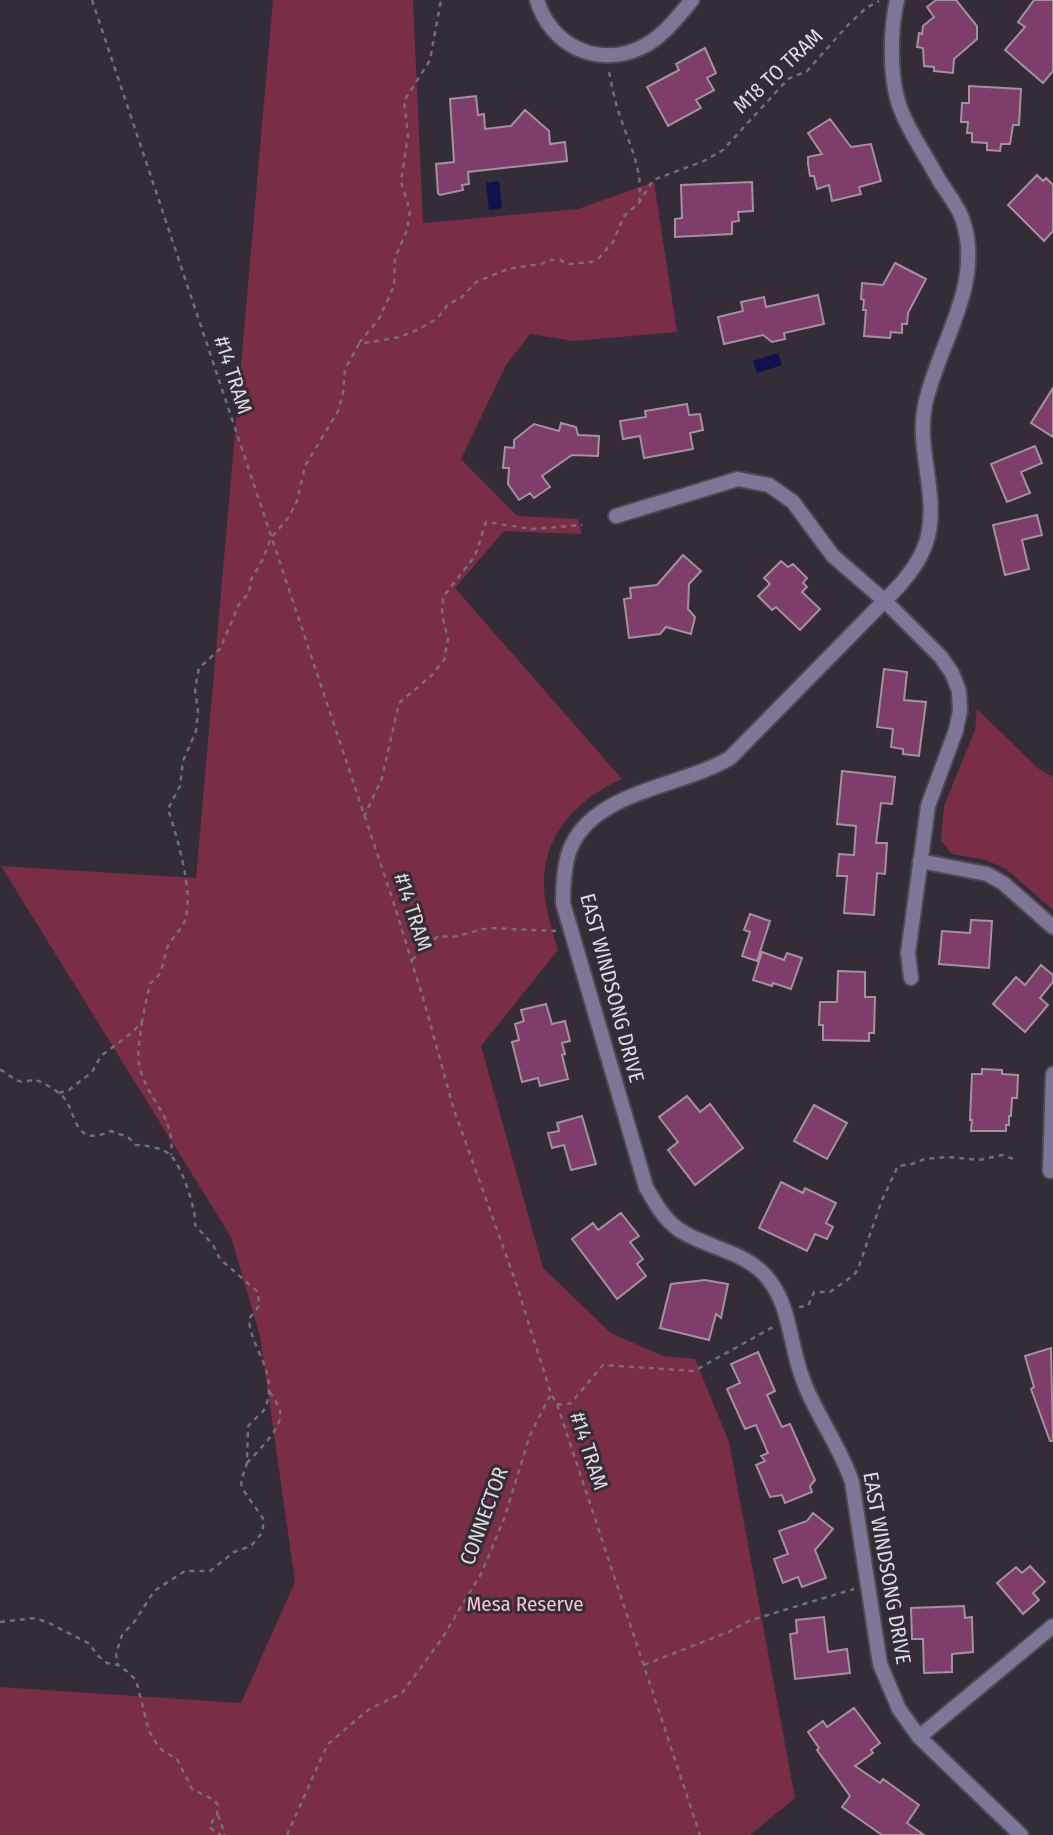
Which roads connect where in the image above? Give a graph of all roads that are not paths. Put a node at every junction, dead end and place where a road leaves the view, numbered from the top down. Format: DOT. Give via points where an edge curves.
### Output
graph roads {
  1 [pos="537,0"];
  2 [pos="692,0"];
  3 [pos="897,0"];
  4 [pos="616,516"];
  5 [pos="885,601"];
  6 [pos="920,861"];
  7 [pos="1053,927"];
  8 [pos="911,978"];
  9 [pos="1053,1074"];
  10 [pos="1050,1171"];
  11 [pos="1053,1626"];
  12 [pos="919,1737"];
  13 [pos="1021,1835"];
  1 -- 2 [label="street" via="554,33 574,48 595,55 619,55 641,48 663,33"];
  3 -- 5 [label="street, EAST WINDSONG DRIVE" via="892,64 900,109 963,220 969,259 963,294 925,405 923,443 932,511 928,538 912,571"];
  4 -- 5 [label="street" via="738,479 769,485 793,502 833,556"];
  5 -- 6 [label="street" via="941,657 959,691 956,730 928,806"];
  5 -- 12 [label="street, EAST WINDSONG DRIVE" via="730,758 598,812 569,852 563,903 646,1188 661,1214 680,1230 751,1264 780,1294 799,1370 852,1482 880,1664 899,1709"];
  6 -- 7 [label="street" via="987,874"];
  6 -- 8 [label="street" via="908,953"];
  9 -- 10 [label="street"];
  11 -- 12 [label="street"];
  12 -- 13 [label="street, EAST WINDSONG DRIVE"];
}
